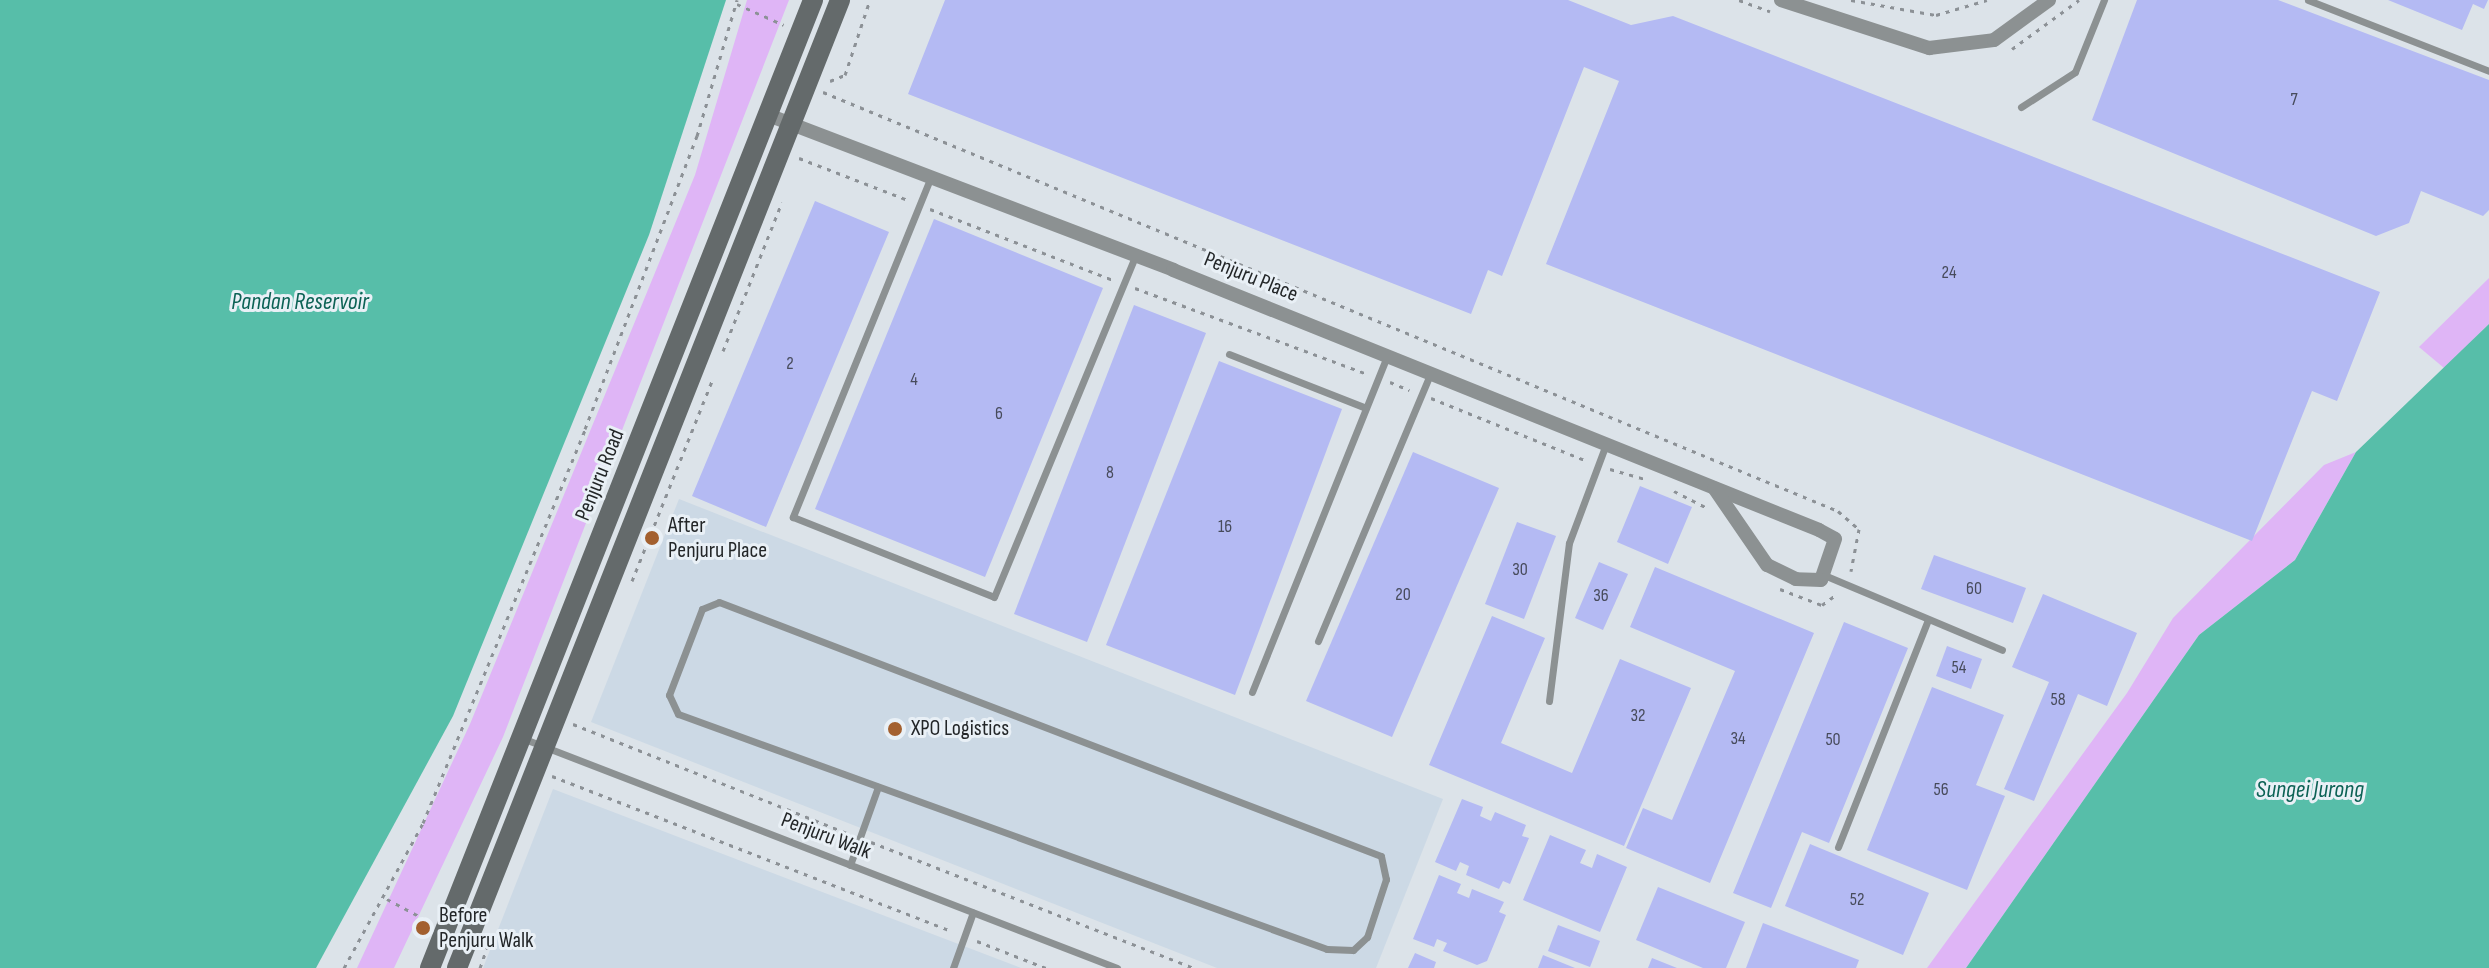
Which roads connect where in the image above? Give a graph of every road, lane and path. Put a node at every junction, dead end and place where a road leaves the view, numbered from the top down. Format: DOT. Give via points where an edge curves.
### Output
graph roads {
  1 [pos="813,0"];
  2 [pos="840,0"];
  3 [pos="870,0"];
  4 [pos="1781,0"];
  5 [pos="1851,0"];
  6 [pos="1987,0"];
  7 [pos="2049,0"];
  8 [pos="2104,0"];
  9 [pos="2308,0"];
  10 [pos="737,2"];
  11 [pos="763,15"];
  12 [pos="2489,71"];
  13 [pos="821,91"];
  14 [pos="2021,107"];
  15 [pos="768,115"];
  16 [pos="800,128"];
  17 [pos="789,154"];
  18 [pos="793,172"];
  19 [pos="930,179"];
  20 [pos="788,186"];
  21 [pos="919,205"];
  22 [pos="1135,256"];
  23 [pos="1123,284"];
  24 [pos="1229,354"];
  25 [pos="722,355"];
  26 [pos="1387,356"];
  27 [pos="716,369"];
  28 [pos="1431,373"];
  29 [pos="1378,378"];
  30 [pos="1422,394"];
  31 [pos="1366,408"];
  32 [pos="1606,444"];
  33 [pos="1598,465"];
  34 [pos="1659,484"];
  35 [pos="1714,488"];
  36 [pos="1671,489"];
  37 [pos="1719,514"];
  38 [pos="1823,575"];
  39 [pos="1775,585"];
  40 [pos="1844,587"];
  41 [pos="625,595"];
  42 [pos="1928,620"];
  43 [pos="1318,641"];
  44 [pos="2002,650"];
  45 [pos="1252,692"];
  46 [pos="1549,701"];
  47 [pos="574,711"];
  48 [pos="522,737"];
  49 [pos="544,746"];
  50 [pos="548,774"];
  51 [pos="878,787"];
  52 [pos="859,838"];
  53 [pos="1838,847"];
  54 [pos="850,865"];
  55 [pos="387,899"];
  56 [pos="973,912"];
  57 [pos="444,934"];
  58 [pos="964,936"];
  59 [pos="344,968"];
  60 [pos="430,968"];
  61 [pos="457,968"];
  62 [pos="953,968"];
  63 [pos="1046,968"];
  64 [pos="1117,968"];
  65 [pos="1194,968"];
  1 -- 15 [label="main road, Penjuru Road"];
  2 -- 16 [label="main road"];
  3 -- 13 [label="path" via="845,75"];
  4 -- 7 [label="street" via="1929,48 1994,40"];
  5 -- 6 [label="path" via="1936,15"];
  8 -- 14 [label="lane" via="2075,72"];
  9 -- 12 [label="lane"];
  10 -- 11 [label="path"];
  10 -- 55 [label="path" via="697,136 585,429"];
  13 -- 16 [label="path"];
  13 -- 40 [label="path" via="1838,511 1859,529"];
  15 -- 16 [label="street, Penjuru Place"];
  15 -- 48 [label="main road, Penjuru Road"];
  16 -- 17 [label="main road"];
  16 -- 17 [label="path"];
  16 -- 19 [label="street, Penjuru Place"];
  17 -- 18 [label="path"];
  17 -- 21 [label="path"];
  17 -- 49 [label="main road"];
  19 -- 21 [label="lane"];
  19 -- 22 [label="street, Penjuru Place"];
  20 -- 25 [label="path"];
  21 -- 23 [label="path"];
  21 -- 23 [label="lane" via="793,517 994,597"];
  22 -- 23 [label="lane"];
  22 -- 26 [label="street, Penjuru Place"];
  23 -- 29 [label="path"];
  24 -- 31 [label="lane"];
  26 -- 28 [label="street, Penjuru Place"];
  26 -- 29 [label="lane"];
  27 -- 41 [label="path"];
  28 -- 30 [label="lane"];
  28 -- 32 [label="street, Penjuru Place"];
  29 -- 30 [label="path"];
  29 -- 31 [label="lane"];
  30 -- 33 [label="path"];
  30 -- 43 [label="lane"];
  31 -- 45 [label="lane"];
  32 -- 33 [label="lane"];
  32 -- 35 [label="street, Penjuru Place"];
  33 -- 34 [label="path"];
  33 -- 46 [label="lane" via="1569,543"];
  35 -- 38 [label="street" via="1767,565 1796,579"];
  35 -- 38 [label="street, Penjuru Place" via="1835,539"];
  36 -- 37 [label="path"];
  38 -- 40 [label="lane"];
  39 -- 40 [label="path" via="1785,595 1822,605"];
  40 -- 42 [label="lane"];
  42 -- 44 [label="lane"];
  42 -- 53 [label="lane"];
  47 -- 52 [label="path" via="570,723"];
  48 -- 49 [label="lane, Penjuru Walk"];
  48 -- 57 [label="main road, Penjuru Road"];
  49 -- 54 [label="lane, Penjuru Walk"];
  49 -- 61 [label="main road"];
  50 -- 58 [label="path"];
  51 -- 51 [label="lane" via="671,707 669,695 705,603 719,602 1381,856 1386,879 1367,937 1344,953"];
  51 -- 52 [label="lane"];
  52 -- 54 [label="lane"];
  52 -- 65 [label="path"];
  54 -- 56 [label="lane, Penjuru Walk"];
  55 -- 57 [label="path"];
  55 -- 59 [label="path"];
  56 -- 58 [label="lane"];
  56 -- 64 [label="lane, Penjuru Walk"];
  57 -- 60 [label="main road, Penjuru Road"];
  58 -- 62 [label="lane"];
  58 -- 63 [label="path"];
}
